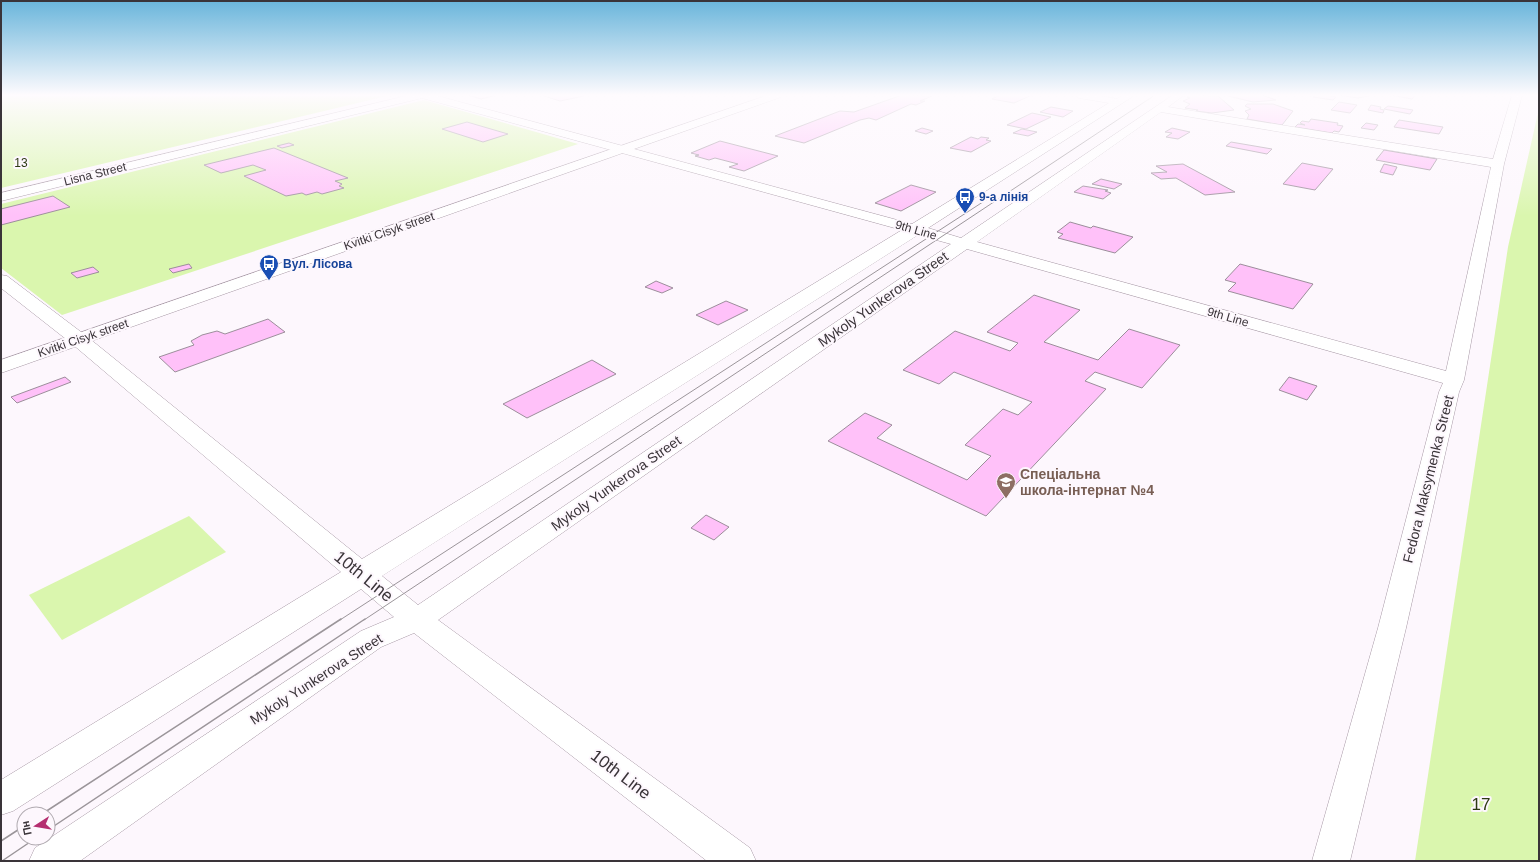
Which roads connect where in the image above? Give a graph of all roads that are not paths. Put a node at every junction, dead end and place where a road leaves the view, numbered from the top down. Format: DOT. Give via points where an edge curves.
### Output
graph roads {
  1 [pos="257,135"];
  2 [pos="573,135"];
  3 [pos="663,135"];
  4 [pos="1065,135"];
  5 [pos="1120,135"];
  6 [pos="1324,135"];
  7 [pos="1506,135"];
  8 [pos="624,149"];
  9 [pos="1498,164"];
  10 [pos="1,197"];
  11 [pos="915,229"];
  12 [pos="964,243"];
  13 [pos="1,280"];
  14 [pos="78,339"];
  15 [pos="1,366"];
  16 [pos="1454,380"];
  17 [pos="362,574"];
  18 [pos="417,620"];
  19 [pos="1,799"];
  20 [pos="48,861"];
  21 [pos="737,861"];
  22 [pos="1331,861"];
  1 -- 10 [label="street, Lisna Street"];
  2 -- 8 [label="street, 9th Line"];
  3 -- 8 [label="street, Kvitki Cisyk street"];
  4 -- 11 [label="street"];
  5 -- 12 [label="street, Mykoly Yunkerova Street"];
  6 -- 9 [label="street"];
  7 -- 9 [label="street, Fedora Maksymenka Street"];
  8 -- 11 [label="street, 9th Line"];
  8 -- 14 [label="street, Kvitki Cisyk street"];
  9 -- 16 [label="street, Fedora Maksymenka Street"];
  11 -- 12 [label="street, 9th Line"];
  11 -- 17 [label="street"];
  12 -- 16 [label="street, 9th Line"];
  12 -- 18 [label="street, Mykoly Yunkerova Street"];
  13 -- 14 [label="street, 10th Line"];
  14 -- 15 [label="street, Kvitki Cisyk street"];
  14 -- 17 [label="street, 10th Line"];
  16 -- 22 [label="street, Fedora Maksymenka Street"];
  17 -- 18 [label="street, 10th Line"];
  17 -- 19 [label="street"];
  18 -- 20 [label="street, Mykoly Yunkerova Street" via="371,639"];
  18 -- 21 [label="street, 10th Line"];
}
